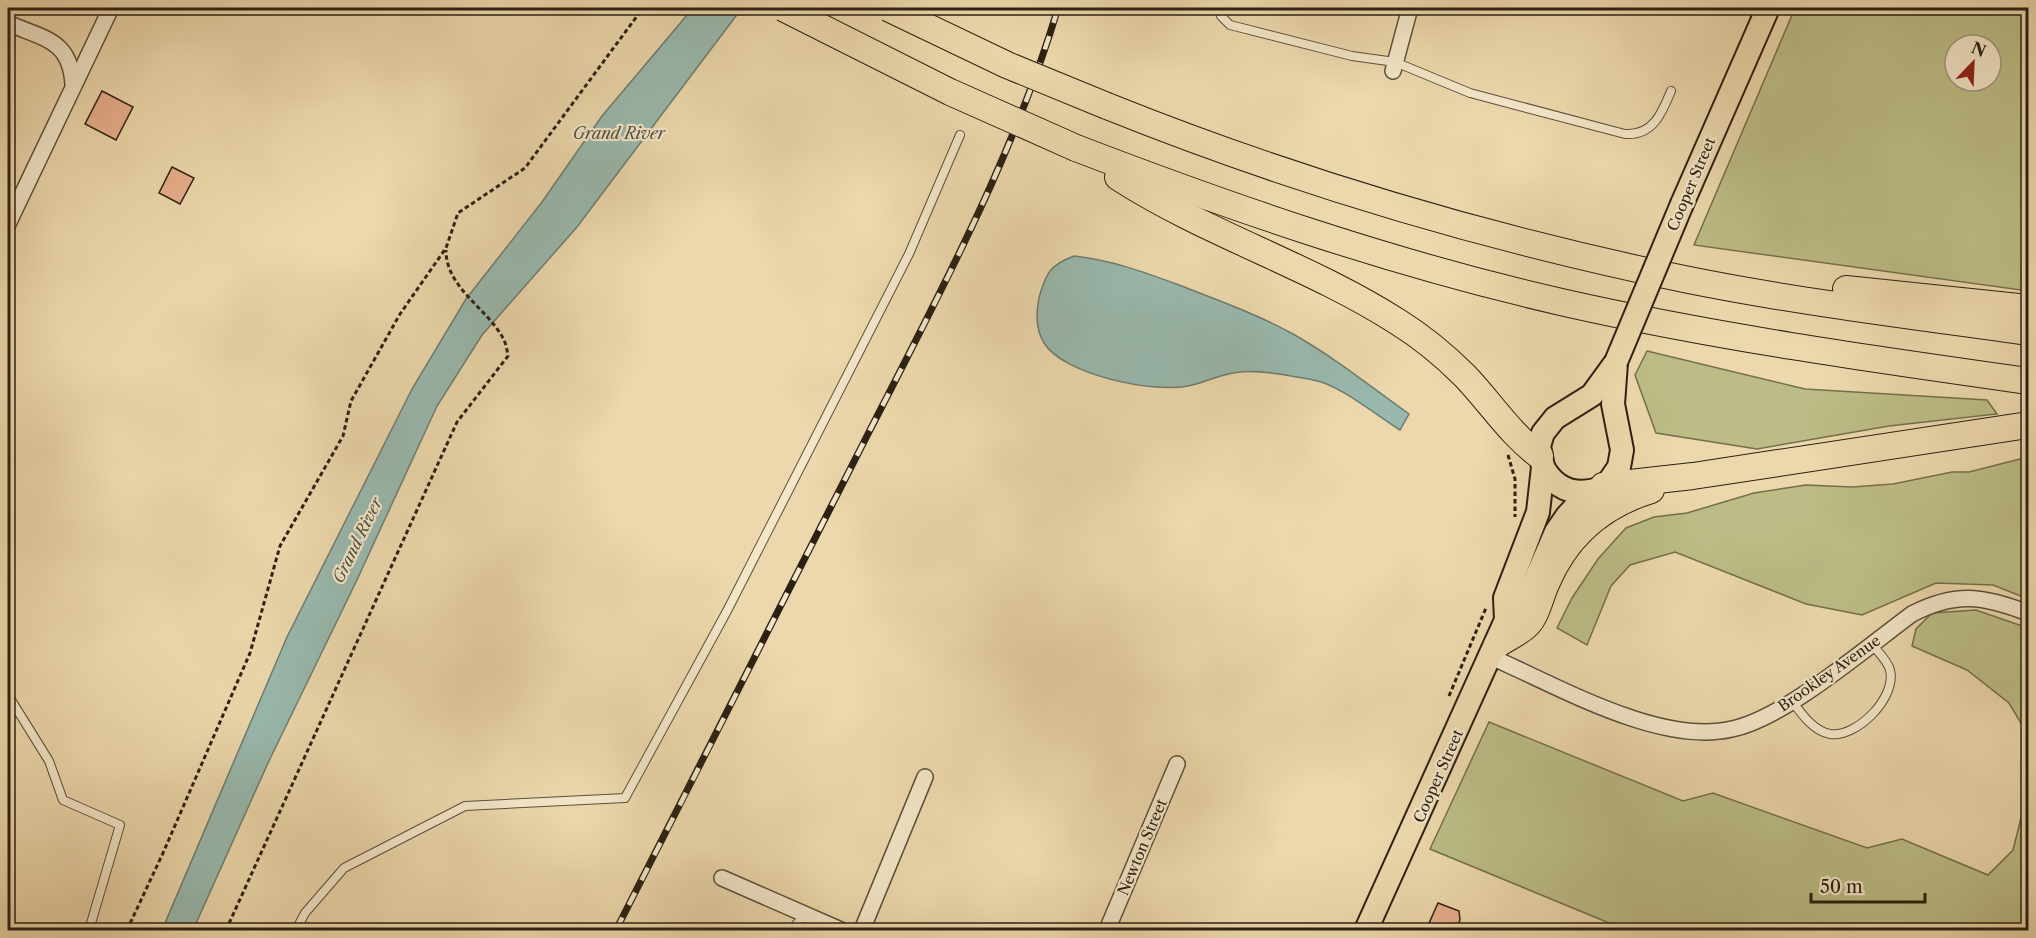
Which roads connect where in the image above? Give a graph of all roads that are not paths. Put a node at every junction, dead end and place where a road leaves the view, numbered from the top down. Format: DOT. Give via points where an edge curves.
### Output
graph roads {
  1 [pos="111,8"];
  2 [pos="783,8"];
  3 [pos="888,8"];
  4 [pos="1222,8"];
  5 [pos="1410,8"];
  6 [pos="1768,8"];
  7 [pos="8,23"];
  8 [pos="1394,67"];
  9 [pos="73,84"];
  10 [pos="1671,91"];
  11 [pos="960,135"];
  12 [pos="1076,148"];
  13 [pos="8,224"];
  14 [pos="1628,266"];
  15 [pos="2028,308"];
  16 [pos="2028,332"];
  17 [pos="1616,362"];
  18 [pos="2028,381"];
  19 [pos="1571,410"];
  20 [pos="2028,425"];
  21 [pos="1618,431"];
  22 [pos="1541,462"];
  23 [pos="1693,476"];
  24 [pos="1599,488"];
  25 [pos="2028,613"];
  26 [pos="1506,620"];
  27 [pos="1872,644"];
  28 [pos="1494,651"];
  29 [pos="8,695"];
  30 [pos="1792,701"];
  31 [pos="1177,764"];
  32 [pos="925,777"];
  33 [pos="722,878"];
  34 [pos="805,915"];
  35 [pos="89,930"];
  36 [pos="296,930"];
  37 [pos="791,930"];
  38 [pos="841,930"];
  39 [pos="862,930"];
  40 [pos="1107,930"];
  41 [pos="1366,930"];
  1 -- 9 [label="street"];
  2 -- 12 [label="highway, bridge" via="929,82"];
  3 -- 14 [label="highway, bridge" via="1007,65 1309,181 1428,218"];
  4 -- 8 [label="lane" via="1221,16 1230,25"];
  5 -- 8 [label="street"];
  6 -- 17 [label="main road, Cooper Street, bridge"];
  7 -- 9 [label="street" via="65,51 72,67"];
  8 -- 10 [label="lane" via="1470,93 1625,134 1638,133 1655,124"];
  9 -- 13 [label="street"];
  11 -- 36 [label="lane" via="909,254 728,611 625,798 465,806 344,868 305,913"];
  12 -- 18 [label="highway" via="1314,234 1548,299 1703,332"];
  12 -- 22 [label="highway" via="1153,198 1398,322 1466,377"];
  14 -- 15 [label="highway"];
  14 -- 16 [label="highway" via="1750,291"];
  17 -- 19 [label="main road, Cooper Street" via="1592,395"];
  17 -- 21 [label="main road, Cooper Street" via="1613,404"];
  19 -- 21 [label="main road" via="1597,412"];
  19 -- 22 [label="main road, Cooper Street" via="1546,428 1540,440"];
  20 -- 23 [label="highway"];
  21 -- 24 [label="main road, Cooper Street" via="1621,462 1613,477"];
  22 -- 24 [label="main road" via="1552,481 1563,488 1575,492"];
  22 -- 26 [label="main road, Cooper Street" via="1535,521 1505,598"];
  23 -- 24 [label="highway"];
  23 -- 28 [label="highway" via="1622,501 1582,528 1567,544 1528,624"];
  24 -- 26 [label="main road, Cooper Street" via="1573,508 1561,525 1523,608"];
  25 -- 27 [label="street, Brookley Avenue" via="1986,600 1949,599 1912,614"];
  26 -- 28 [label="main road, Cooper Street"];
  27 -- 30 [label="street, Brookley Avenue"];
  27 -- 30 [label="lane" via="1890,669 1890,688 1869,719 1830,734 1809,723"];
  28 -- 30 [label="street, Brookley Avenue" via="1618,713 1664,729 1734,729"];
  28 -- 41 [label="main road, Cooper Street"];
  29 -- 35 [label="lane" via="48,761 63,800 120,825"];
  31 -- 40 [label="street, Newton Street"];
  32 -- 39 [label="street"];
  33 -- 34 [label="street"];
  34 -- 37 [label="lane"];
  34 -- 38 [label="street"];
}
